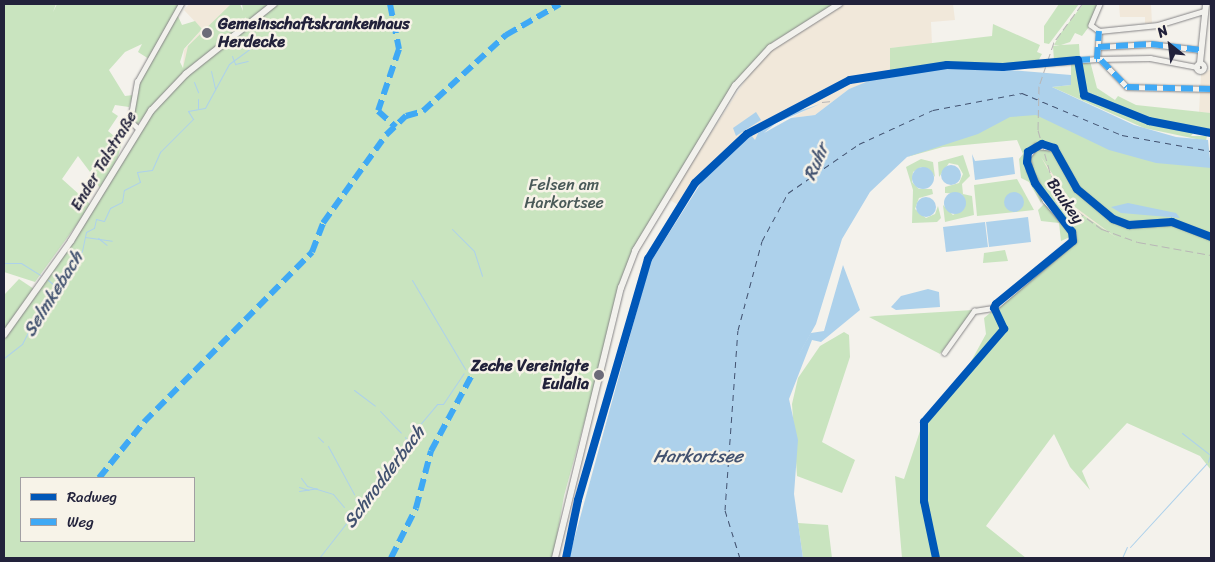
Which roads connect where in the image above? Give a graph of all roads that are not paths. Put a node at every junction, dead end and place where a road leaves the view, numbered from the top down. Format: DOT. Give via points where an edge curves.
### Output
graph roads {
  1 [pos="181,4"];
  2 [pos="274,4"];
  3 [pos="839,4"];
  4 [pos="1100,4"];
  5 [pos="1207,6"];
  6 [pos="1099,31"];
  7 [pos="1098,47"];
  8 [pos="1201,50"];
  9 [pos="1099,60"];
  10 [pos="1032,64"];
  11 [pos="1205,66"];
  12 [pos="1211,89"];
  13 [pos="137,128"];
  14 [pos="1211,237"];
  15 [pos="4,335"];
  16 [pos="944,353"];
  17 [pos="555,558"];
  1 -- 13 [label="street" via="137,82 130,121"];
  2 -- 13 [label="main road, Ender Talstraße" via="172,87"];
  3 -- 17 [label="main road" via="791,32 759,58 728,96 628,266 562,516"];
  4 -- 6 [label="street" via="1092,25"];
  5 -- 6 [label="street" via="1158,25"];
  5 -- 8 [label="main road"];
  6 -- 7 [label="street"];
  7 -- 8 [label="street" via="1150,44"];
  7 -- 9 [label="street"];
  8 -- 11 [label="main road"];
  9 -- 10 [label="street"];
  9 -- 11 [label="street" via="1150,58"];
  9 -- 12 [label="street" via="1128,87"];
  13 -- 15 [label="main road, Ender Talstraße" via="71,241"];
  14 -- 16 [label="street, Baukey" via="1172,222 1129,225 1113,219 1082,195 1054,148 1036,146 1027,157 1030,171 1045,201 1072,232 1073,241 994,308 973,312"];
}
